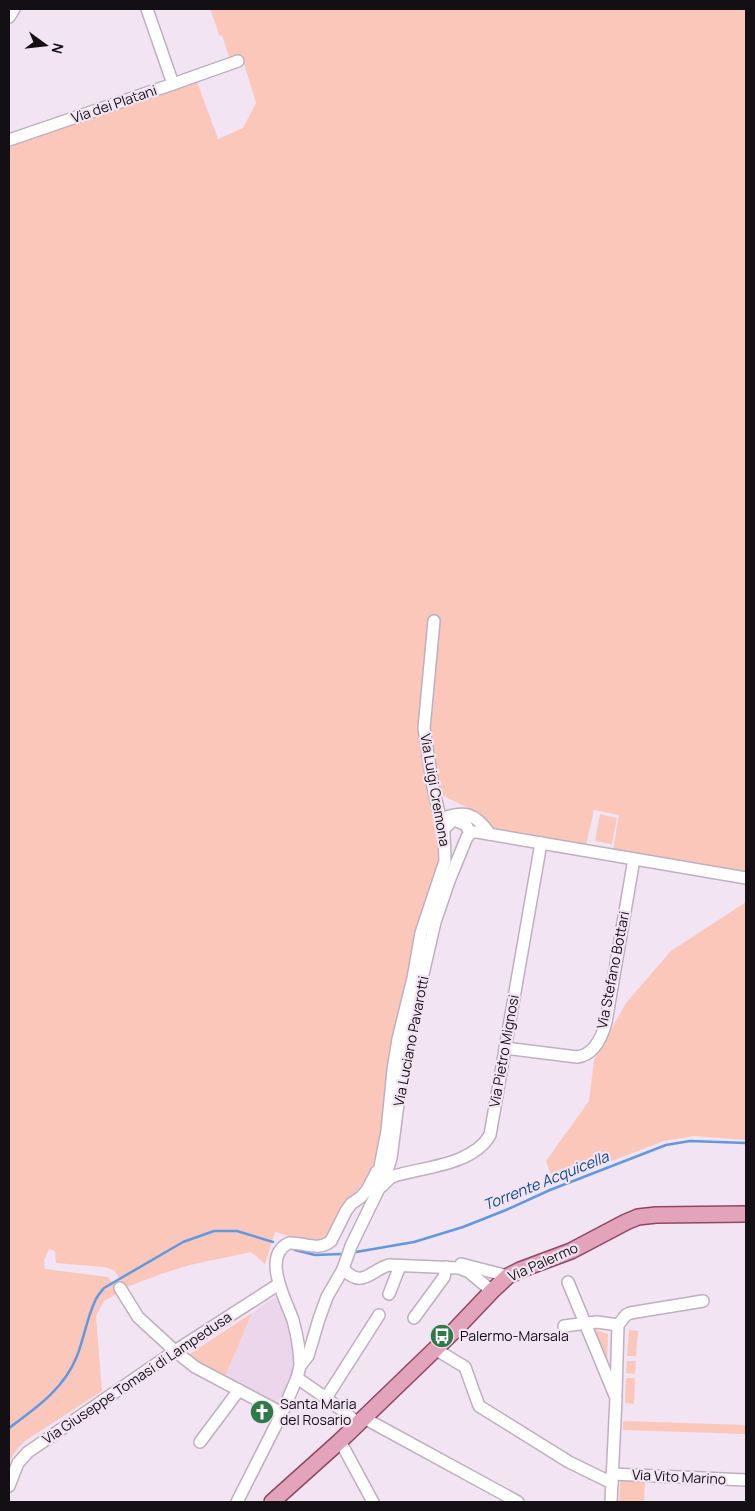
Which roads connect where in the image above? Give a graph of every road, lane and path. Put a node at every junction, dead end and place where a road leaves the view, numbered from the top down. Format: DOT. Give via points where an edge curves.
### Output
graph roads {
  1 [pos="14,9"];
  2 [pos="147,9"];
  3 [pos="9,17"];
  4 [pos="238,61"];
  5 [pos="173,84"];
  6 [pos="9,140"];
  7 [pos="434,621"];
  8 [pos="441,819"];
  9 [pos="444,834"];
  10 [pos="470,834"];
  11 [pos="490,834"];
  12 [pos="541,843"];
  13 [pos="634,859"];
  14 [pos="746,878"];
  15 [pos="505,1048"];
  16 [pos="381,1162"];
  17 [pos="388,1176"];
  18 [pos="377,1195"];
  19 [pos="361,1197"];
  20 [pos="746,1214"];
  21 [pos="400,1266"];
  22 [pos="446,1267"];
  23 [pos="343,1269"];
  24 [pos="508,1276"];
  25 [pos="568,1282"];
  26 [pos="279,1284"];
  27 [pos="120,1288"];
  28 [pos="492,1291"];
  29 [pos="389,1294"];
  30 [pos="703,1301"];
  31 [pos="379,1315"];
  32 [pos="414,1318"];
  33 [pos="585,1323"];
  34 [pos="618,1325"];
  35 [pos="564,1326"];
  36 [pos="436,1349"];
  37 [pos="175,1352"];
  38 [pos="300,1366"];
  39 [pos="298,1378"];
  40 [pos="239,1390"];
  41 [pos="326,1398"];
  42 [pos="616,1398"];
  43 [pos="282,1413"];
  44 [pos="361,1420"];
  45 [pos="340,1441"];
  46 [pos="200,1442"];
  47 [pos="612,1479"];
  48 [pos="746,1480"];
  49 [pos="9,1486"];
  50 [pos="237,1502"];
  51 [pos="272,1502"];
  52 [pos="373,1502"];
  53 [pos="518,1502"];
  54 [pos="611,1502"];
  1 -- 3 [label="street"];
  2 -- 5 [label="street, Via dei Platani"];
  4 -- 5 [label="street"];
  5 -- 6 [label="street, Via dei Platani"];
  7 -- 8 [label="street, Via Luigi Cremona" via="424,728"];
  8 -- 9 [label="street, Via Luigi Cremona"];
  8 -- 11 [label="street" via="453,814 467,814"];
  9 -- 10 [label="street" via="452,821 466,825"];
  9 -- 16 [label="street, Via Luigi Cremona" via="443,869 425,919 398,1039"];
  10 -- 11 [label="street"];
  10 -- 17 [label="street, Via Luciano Pavarotti" via="454,866 435,922 404,1058"];
  11 -- 12 [label="street"];
  12 -- 13 [label="street"];
  12 -- 15 [label="street, Via Pietro Mignosi"];
  13 -- 14 [label="street"];
  13 -- 15 [label="street, Via Stefano Bottari" via="606,1022 596,1045 586,1055 577,1057"];
  15 -- 17 [label="street, Via Pietro Mignosi" via="492,1129 483,1146 467,1156"];
  16 -- 18 [label="street, Via Luigi Cremona"];
  16 -- 19 [label="street, Via Luigi Cremona"];
  17 -- 18 [label="street, Via Pietro Mignosi"];
  18 -- 19 [label="street"];
  18 -- 23 [label="street"];
  19 -- 26 [label="street, Via Luigi Cremona" via="351,1204 328,1243 319,1246 289,1243 282,1247 276,1257"];
  20 -- 24 [label="main road, Via Palermo" via="638,1218 571,1251"];
  21 -- 22 [label="street"];
  21 -- 23 [label="street" via="384,1266 370,1276 360,1278"];
  21 -- 29 [label="street"];
  22 -- 24 [label="street" via="469,1265"];
  22 -- 28 [label="street" via="469,1272"];
  22 -- 32 [label="street" via="444,1277"];
  23 -- 38 [label="street" via="325,1302 308,1356"];
  24 -- 28 [label="main road, Via Palermo"];
  25 -- 33 [label="street"];
  26 -- 37 [label="street, Via Giuseppe Tomasi di Lampedusa"];
  26 -- 38 [label="street, Via Luigi Cremona" via="296,1331"];
  27 -- 37 [label="street" via="138,1317"];
  28 -- 36 [label="main road, Via Palermo"];
  30 -- 34 [label="street" via="630,1313"];
  31 -- 41 [label="street"];
  33 -- 34 [label="street"];
  33 -- 35 [label="street"];
  33 -- 42 [label="street"];
  34 -- 42 [label="street"];
  36 -- 44 [label="main road, Via Palermo"];
  36 -- 47 [label="street" via="465,1367 479,1406 569,1462"];
  37 -- 40 [label="street" via="195,1367"];
  37 -- 49 [label="street, Via Giuseppe Tomasi di Lampedusa" via="28,1452 18,1463"];
  38 -- 39 [label="street"];
  39 -- 41 [label="street"];
  39 -- 43 [label="street"];
  40 -- 43 [label="street"];
  40 -- 46 [label="street"];
  41 -- 44 [label="street"];
  42 -- 47 [label="street"];
  43 -- 50 [label="street"];
  44 -- 45 [label="main road, Via Palermo"];
  44 -- 53 [label="street"];
  45 -- 51 [label="main road, Via Palermo"];
  45 -- 52 [label="street"];
  47 -- 48 [label="street, Via Vito Marino"];
  47 -- 54 [label="street"];
}
